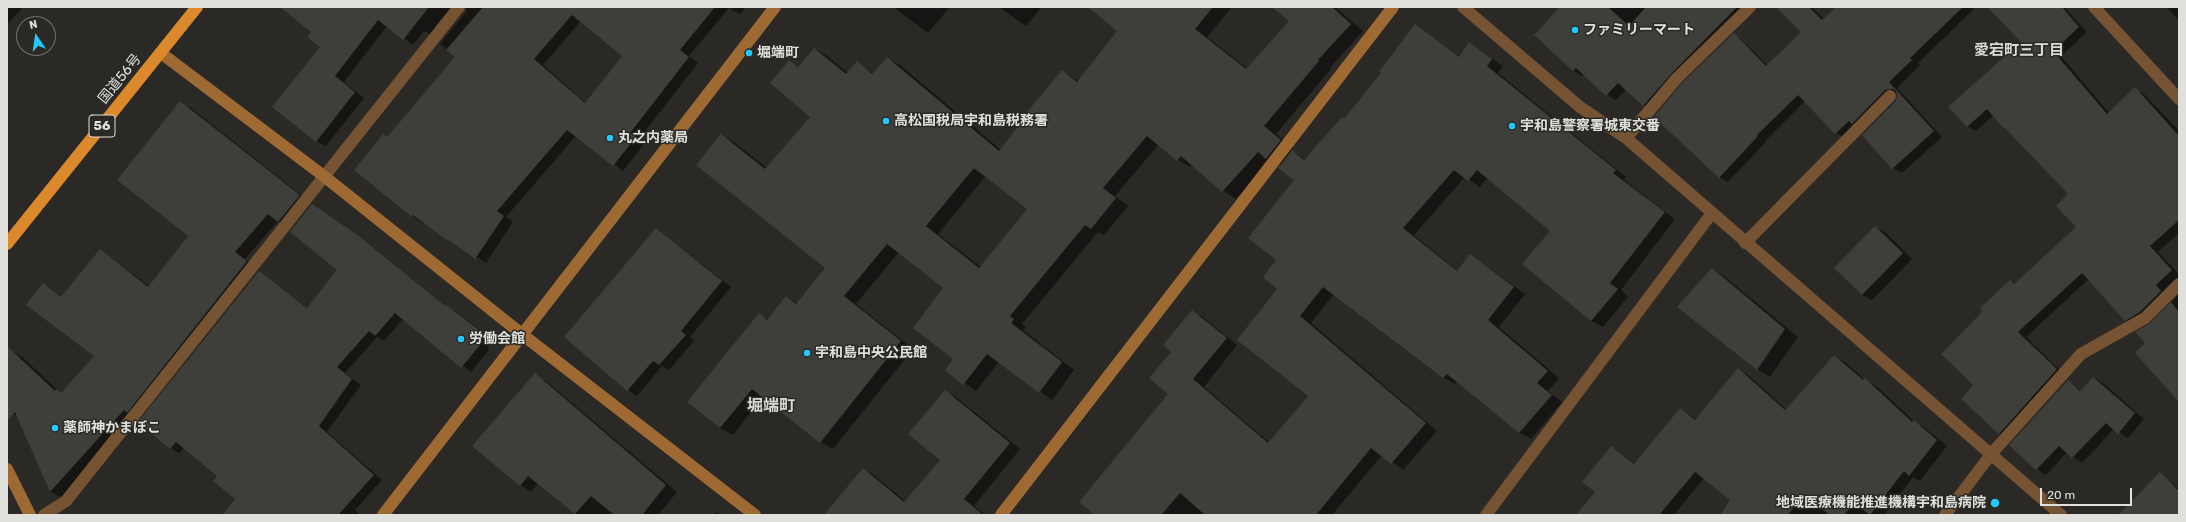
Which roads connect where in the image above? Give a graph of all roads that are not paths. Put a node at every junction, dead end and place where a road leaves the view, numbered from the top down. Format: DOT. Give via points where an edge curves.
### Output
graph roads {
  1 [pos="197,7"];
  2 [pos="459,7"];
  3 [pos="775,7"];
  4 [pos="1393,7"];
  5 [pos="1463,7"];
  6 [pos="1750,7"];
  7 [pos="2094,7"];
  8 [pos="161,53"];
  9 [pos="1890,96"];
  10 [pos="2179,99"];
  11 [pos="1626,138"];
  12 [pos="325,177"];
  13 [pos="1712,213"];
  14 [pos="1745,243"];
  15 [pos="7,244"];
  16 [pos="2179,284"];
  17 [pos="523,335"];
  18 [pos="1992,453"];
  19 [pos="7,469"];
  20 [pos="30,515"];
  21 [pos="44,515"];
  22 [pos="383,515"];
  23 [pos="755,515"];
  24 [pos="1000,515"];
  25 [pos="1486,515"];
  26 [pos="1945,515"];
  27 [pos="2060,515"];
  1 -- 8 [label="highway, 国道56号 / 56"];
  2 -- 12 [label="street"];
  3 -- 17 [label="street"];
  4 -- 24 [label="street"];
  5 -- 11 [label="street" via="1575,103"];
  6 -- 11 [label="street" via="1677,78"];
  7 -- 10 [label="street"];
  8 -- 12 [label="street"];
  8 -- 15 [label="highway, 国道56号 / 56"];
  9 -- 14 [label="street"];
  11 -- 13 [label="street"];
  12 -- 17 [label="street"];
  12 -- 21 [label="street" via="66,501"];
  13 -- 14 [label="street"];
  13 -- 25 [label="street"];
  14 -- 18 [label="street"];
  16 -- 18 [label="street" via="2145,318 2081,354"];
  17 -- 22 [label="street"];
  17 -- 23 [label="street"];
  18 -- 26 [label="street"];
  18 -- 27 [label="street"];
  19 -- 20 [label="street"];
}
